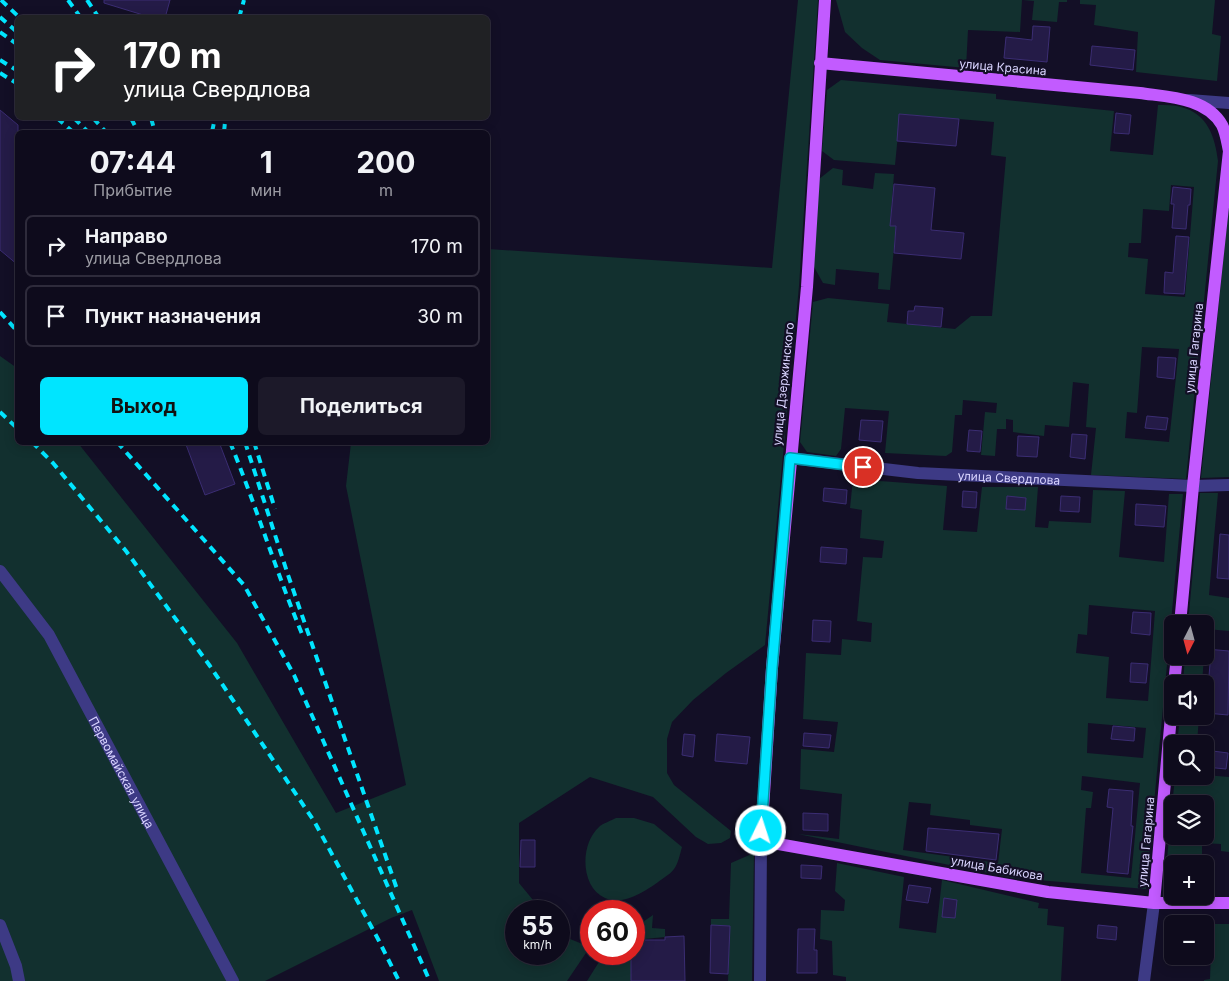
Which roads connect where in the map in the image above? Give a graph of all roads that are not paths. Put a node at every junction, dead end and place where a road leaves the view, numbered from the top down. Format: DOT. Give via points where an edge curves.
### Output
graph roads {
  1 [pos="825,0"];
  2 [pos="820,63"];
  3 [pos="1182,99"];
  4 [pos="1229,103"];
  5 [pos="1229,145"];
  6 [pos="1228,151"];
  7 [pos="790,458"];
  8 [pos="1229,485"];
  9 [pos="1193,486"];
  10 [pos="0,571"];
  11 [pos="1181,615"];
  12 [pos="1170,725"];
  13 [pos="761,841"];
  14 [pos="1154,903"];
  15 [pos="1229,903"];
  16 [pos="0,925"];
  17 [pos="18,981"];
  18 [pos="233,981"];
  19 [pos="760,981"];
  20 [pos="1144,981"];
  1 -- 2 [label="main road, улица Дзержинского"];
  2 -- 3 [label="main road, улица Красина"];
  2 -- 7 [label="main road, улица Дзержинского" via="806,287"];
  3 -- 4 [label="street"];
  3 -- 6 [label="main road, улица Гагарина" via="1214,115 1222,125"];
  5 -- 6 [label="street"];
  6 -- 9 [label="main road, улица Гагарина"];
  7 -- 9 [label="street, улица Свердлова" via="918,473"];
  7 -- 13 [label="main road, улица Дзержинского"];
  8 -- 9 [label="street, улица Свердлова"];
  9 -- 11 [label="main road, улица Гагарина"];
  10 -- 18 [label="street, Первомайская улица" via="49,635"];
  12 -- 14 [label="main road, улица Гагарина"];
  13 -- 14 [label="main road, улица Бабикова" via="1048,892"];
  13 -- 19 [label="street, улица Дзержинского"];
  14 -- 15 [label="main road, улица Бабикова"];
  14 -- 20 [label="street, улица Гагарина"];
  16 -- 17 [label="street" via="16,966"];
}
